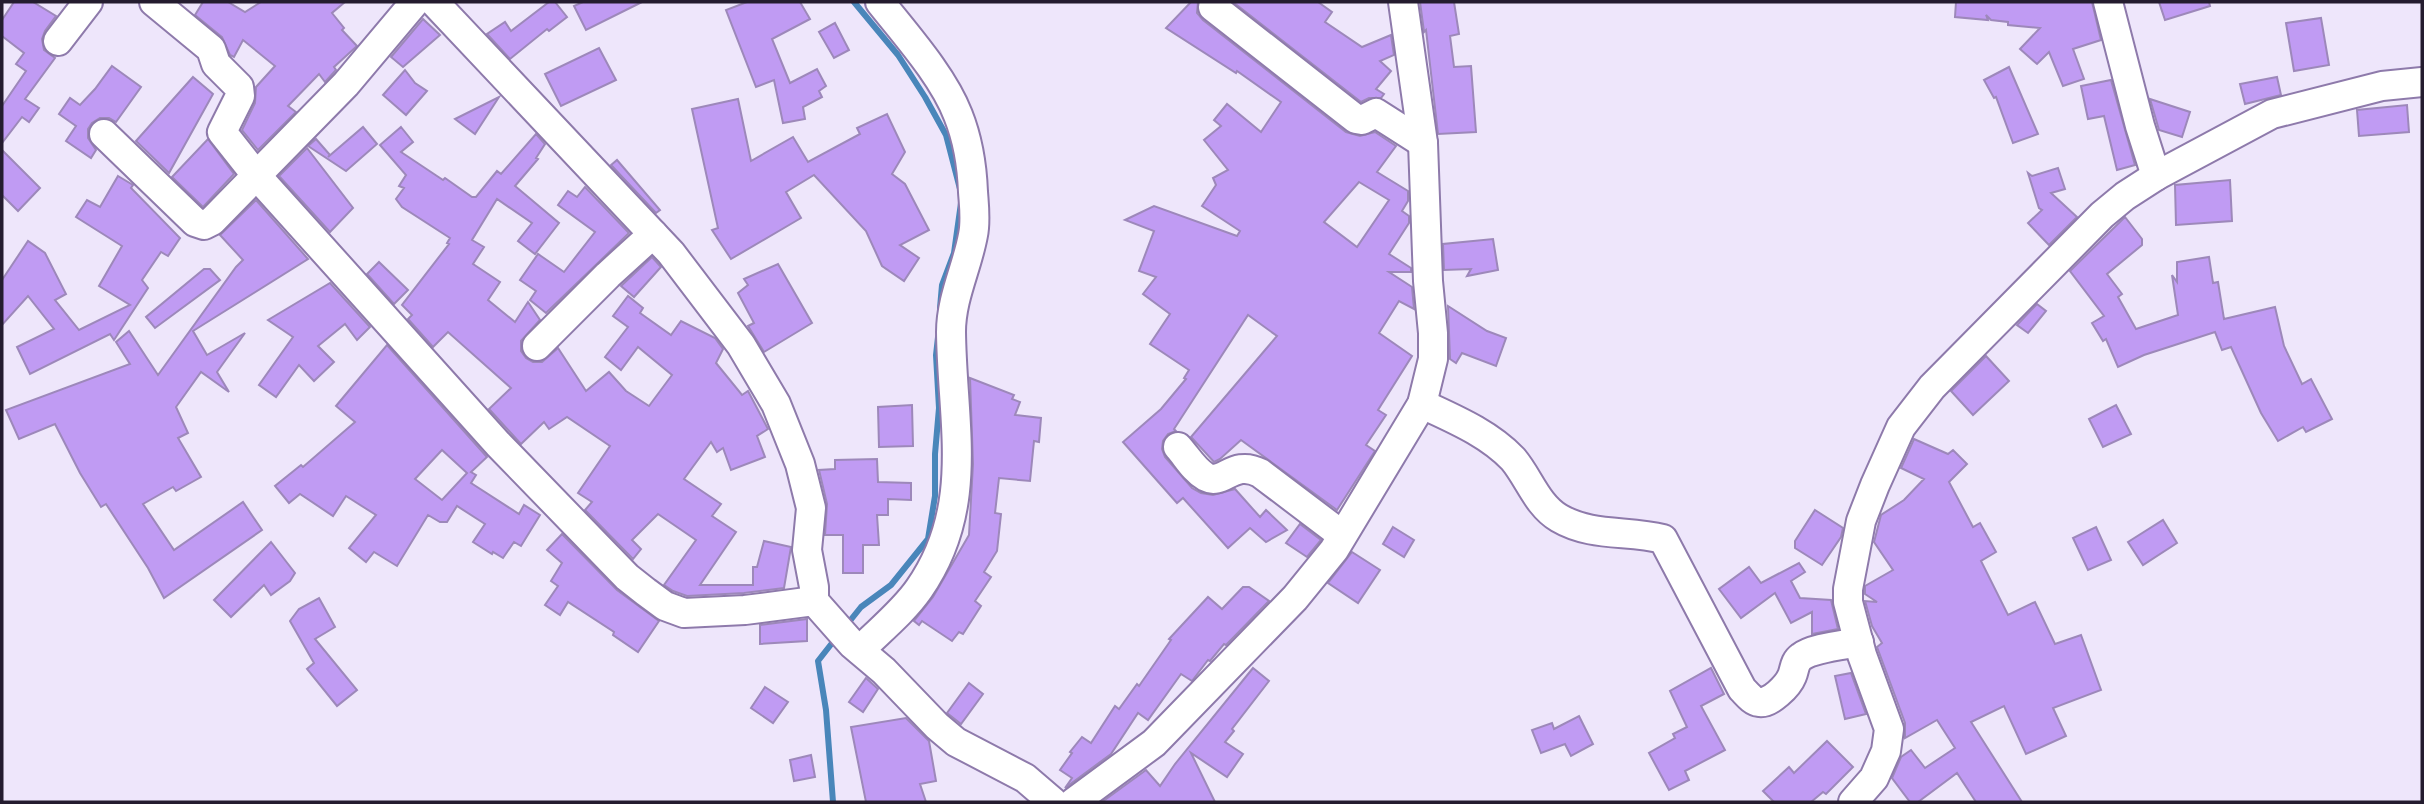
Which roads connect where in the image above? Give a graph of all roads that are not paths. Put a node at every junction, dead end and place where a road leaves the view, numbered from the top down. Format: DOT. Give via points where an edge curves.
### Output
graph roads {
  1 [pos="88,2"];
  2 [pos="154,2"];
  3 [pos="415,2"];
  4 [pos="434,2"];
  5 [pos="880,2"];
  6 [pos="1403,2"];
  7 [pos="2108,2"];
  8 [pos="1213,6"];
  9 [pos="58,41"];
  10 [pos="2422,82"];
  11 [pos="104,134"];
  12 [pos="1423,143"];
  13 [pos="256,175"];
  14 [pos="2156,176"];
  15 [pos="653,234"];
  16 [pos="537,346"];
  17 [pos="1422,404"];
  18 [pos="1178,447"];
  19 [pos="1342,535"];
  20 [pos="818,605"];
  21 [pos="1859,642"];
  22 [pos="856,647"];
  23 [pos="1053,802"];
  24 [pos="1074,802"];
  25 [pos="1853,802"];
  1 -- 9 [label="street"];
  2 -- 13 [label="street" via="211,49 216,64 239,86 240,96 222,132"];
  3 -- 13 [label="street" via="346,84"];
  4 -- 15 [label="street"];
  5 -- 22 [label="street" via="929,65 958,113 972,162 974,217 954,296 951,331 958,477 954,509 935,562 917,592"];
  6 -- 12 [label="street"];
  7 -- 14 [label="street"];
  8 -- 12 [label="street" via="1356,119 1376,113"];
  10 -- 14 [label="street" via="2382,86 2272,114"];
  11 -- 13 [label="street" via="195,222 204,225"];
  12 -- 17 [label="street" via="1433,359"];
  13 -- 20 [label="street" via="498,444 627,577 664,606 684,613"];
  14 -- 21 [label="street" via="2102,215 1932,387 1901,427 1861,521 1848,589"];
  15 -- 16 [label="street"];
  15 -- 20 [label="street" via="741,345 776,404 800,464 811,508 807,550"];
  17 -- 19 [label="street"];
  17 -- 21 [label="street" via="1497,444 1556,517 1580,528 1663,539 1742,689 1758,702 1787,686 1795,663 1807,653"];
  18 -- 19 [label="street" via="1209,479 1241,468 1260,472"];
  19 -- 24 [label="street" via="1295,598 1154,743"];
  20 -- 22 [label="street"];
  21 -- 25 [label="street" via="1889,729 1886,751 1874,778"];
  22 -- 23 [label="street" via="956,741 1025,778"];
}
